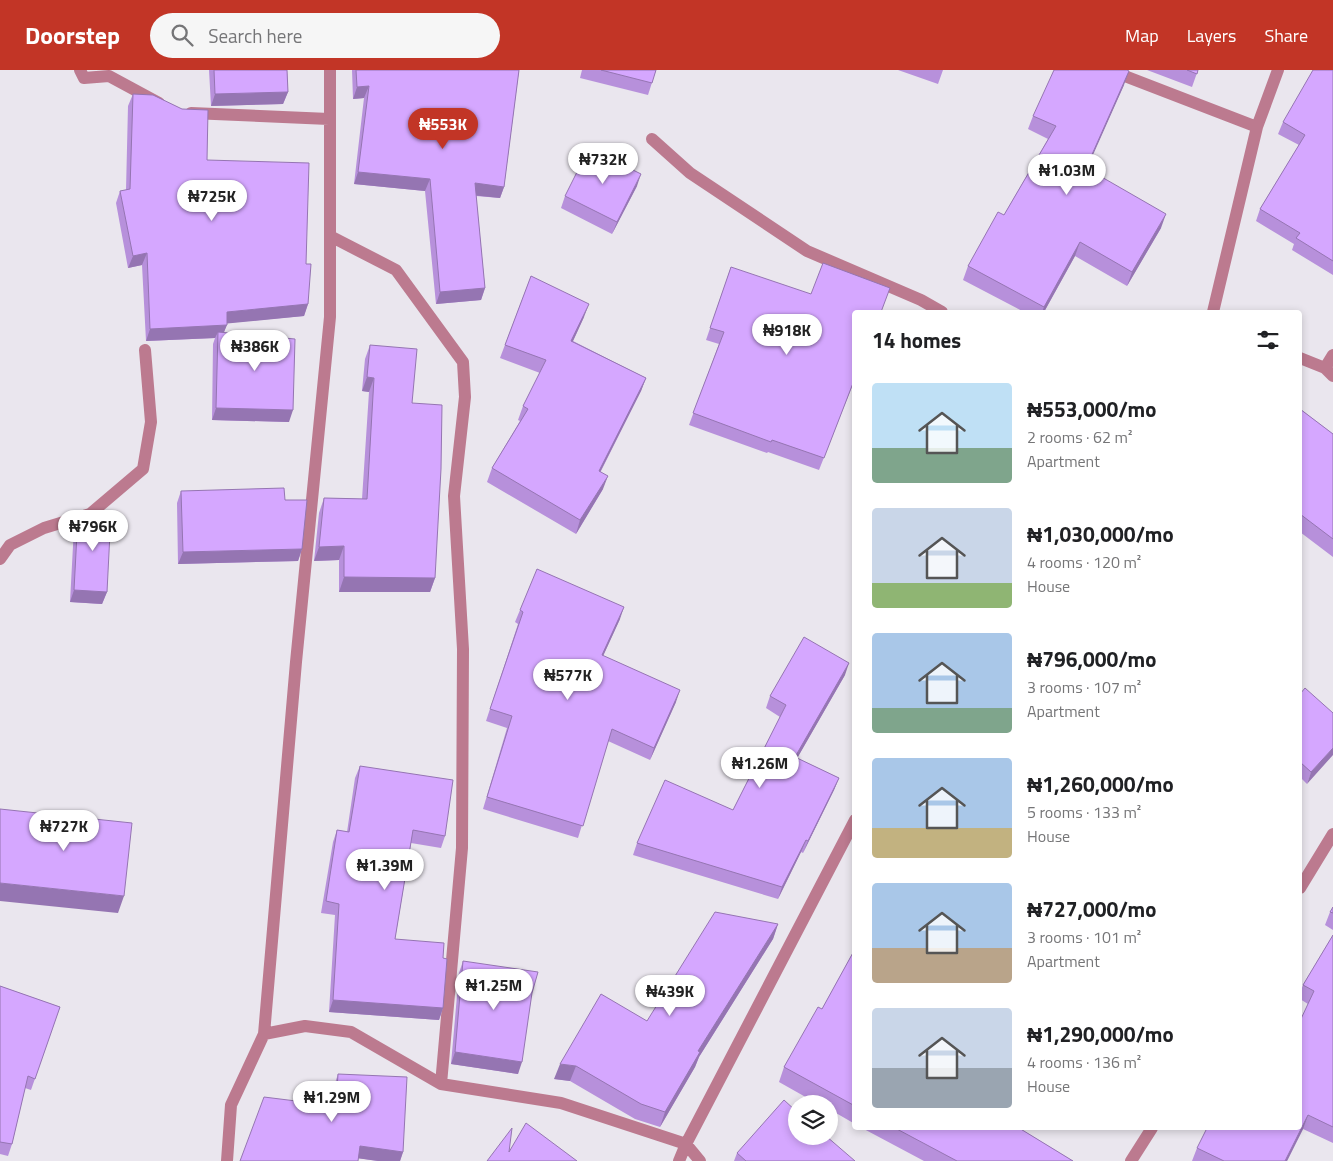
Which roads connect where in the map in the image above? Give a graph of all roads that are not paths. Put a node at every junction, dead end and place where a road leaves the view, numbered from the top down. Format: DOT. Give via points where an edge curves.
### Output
graph roads {
  1 [pos="80,70"];
  2 [pos="330,70"];
  3 [pos="1109,70"];
  4 [pos="1278,70"];
  5 [pos="329,119"];
  6 [pos="1258,126"];
  7 [pos="652,139"];
  8 [pos="330,236"];
  9 [pos="938,310"];
  10 [pos="1213,310"];
  11 [pos="145,350"];
  12 [pos="1333,355"];
  13 [pos="1302,359"];
  14 [pos="1329,372"];
  15 [pos="0,558"];
  16 [pos="852,826"];
  17 [pos="1333,834"];
  18 [pos="1302,885"];
  19 [pos="264,1034"];
  20 [pos="441,1084"];
  21 [pos="1151,1130"];
  22 [pos="686,1144"];
  23 [pos="227,1161"];
  24 [pos="679,1161"];
  25 [pos="700,1161"];
  26 [pos="1131,1161"];
  1 -- 5 [label="street" via="84,78 109,76 174,111"];
  2 -- 5 [label="street"];
  3 -- 6 [label="street"];
  4 -- 6 [label="street"];
  5 -- 8 [label="street"];
  6 -- 10 [label="street"];
  7 -- 9 [label="street" via="690,173 807,252"];
  8 -- 19 [label="street" via="330,317"];
  8 -- 20 [label="street" via="396,270 463,362 465,397 454,496 463,649 462,848"];
  11 -- 15 [label="street" via="150,422 143,469 90,514 44,528 10,545"];
  12 -- 14 [label="street"];
  13 -- 14 [label="street"];
  16 -- 22 [label="street"];
  17 -- 18 [label="street"];
  19 -- 20 [label="street" via="305,1026 350,1032"];
  19 -- 23 [label="street" via="230,1105"];
  20 -- 22 [label="street" via="561,1104"];
  21 -- 26 [label="street"];
  22 -- 24 [label="street"];
  22 -- 25 [label="street"];
}
